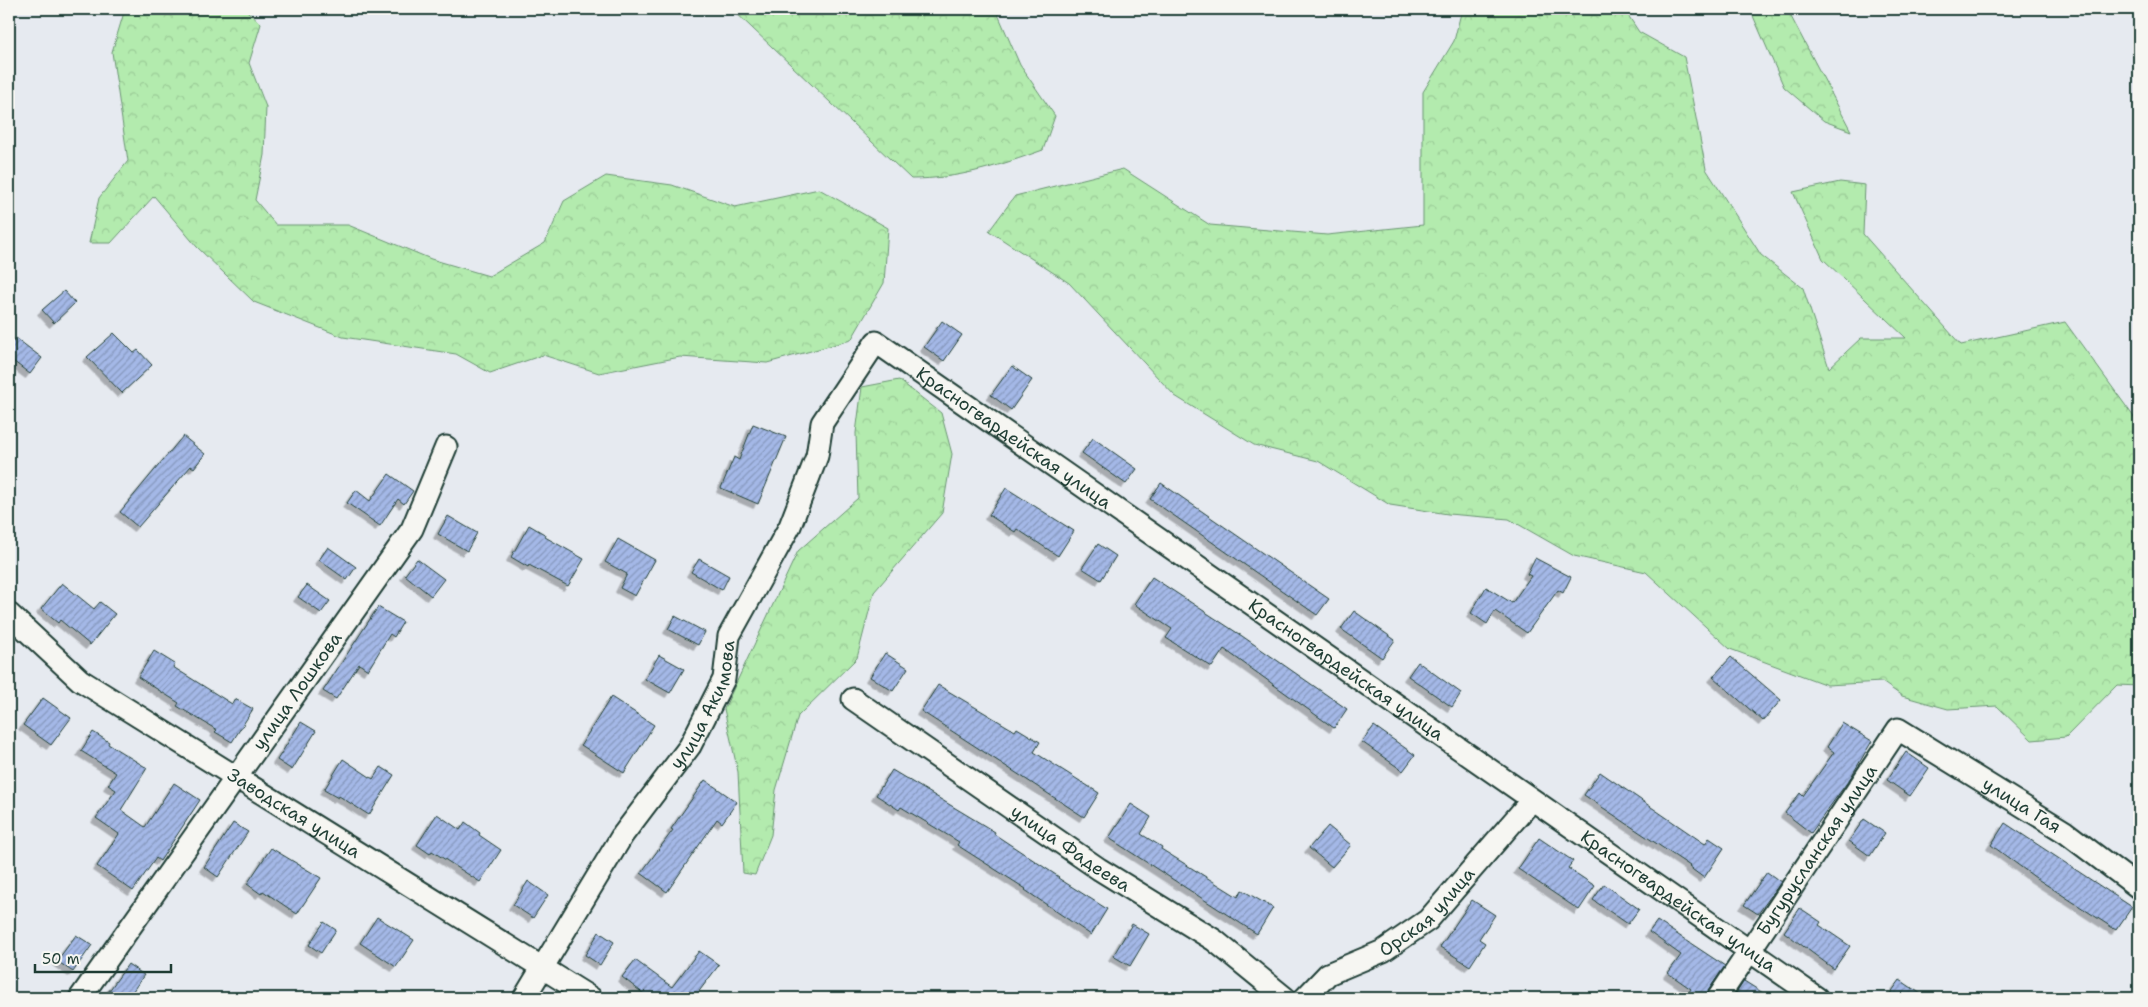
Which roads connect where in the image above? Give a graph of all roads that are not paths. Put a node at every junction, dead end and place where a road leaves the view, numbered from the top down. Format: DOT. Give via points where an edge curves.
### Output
graph roads {
  1 [pos="876,342"];
  2 [pos="446,447"];
  3 [pos="9,614"];
  4 [pos="853,699"];
  5 [pos="1898,729"];
  6 [pos="238,777"];
  7 [pos="1532,800"];
  8 [pos="2139,888"];
  9 [pos="1750,952"];
  10 [pos="543,968"];
  11 [pos="80,998"];
  12 [pos="524,998"];
  13 [pos="591,998"];
  14 [pos="1285,998"];
  15 [pos="1305,998"];
  16 [pos="1718,998"];
  17 [pos="1816,998"];
  1 -- 7 [label="street, Красногвардейская улица"];
  1 -- 10 [label="street, улица Акимова" via="822,423 817,456 790,526 728,636 724,679 690,746 622,836"];
  2 -- 6 [label="street, улица Лошкова" via="412,529"];
  3 -- 6 [label="street, Заводская улица" via="80,680"];
  4 -- 14 [label="street, улица Фадеева" via="1099,869 1214,940"];
  5 -- 8 [label="street, улица Гая" via="2065,832"];
  5 -- 9 [label="street, Бугурусланская улица"];
  6 -- 10 [label="street, Заводская улица"];
  6 -- 11 [label="street, улица Лошкова"];
  7 -- 9 [label="street, Красногвардейская улица"];
  7 -- 15 [label="street, Орская улица" via="1428,920 1383,951 1328,974"];
  9 -- 16 [label="street, Бугурусланская улица"];
  9 -- 17 [label="street, Красногвардейская улица"];
  10 -- 12 [label="street, улица Акимова"];
  10 -- 13 [label="street, Заводская улица"];
}
